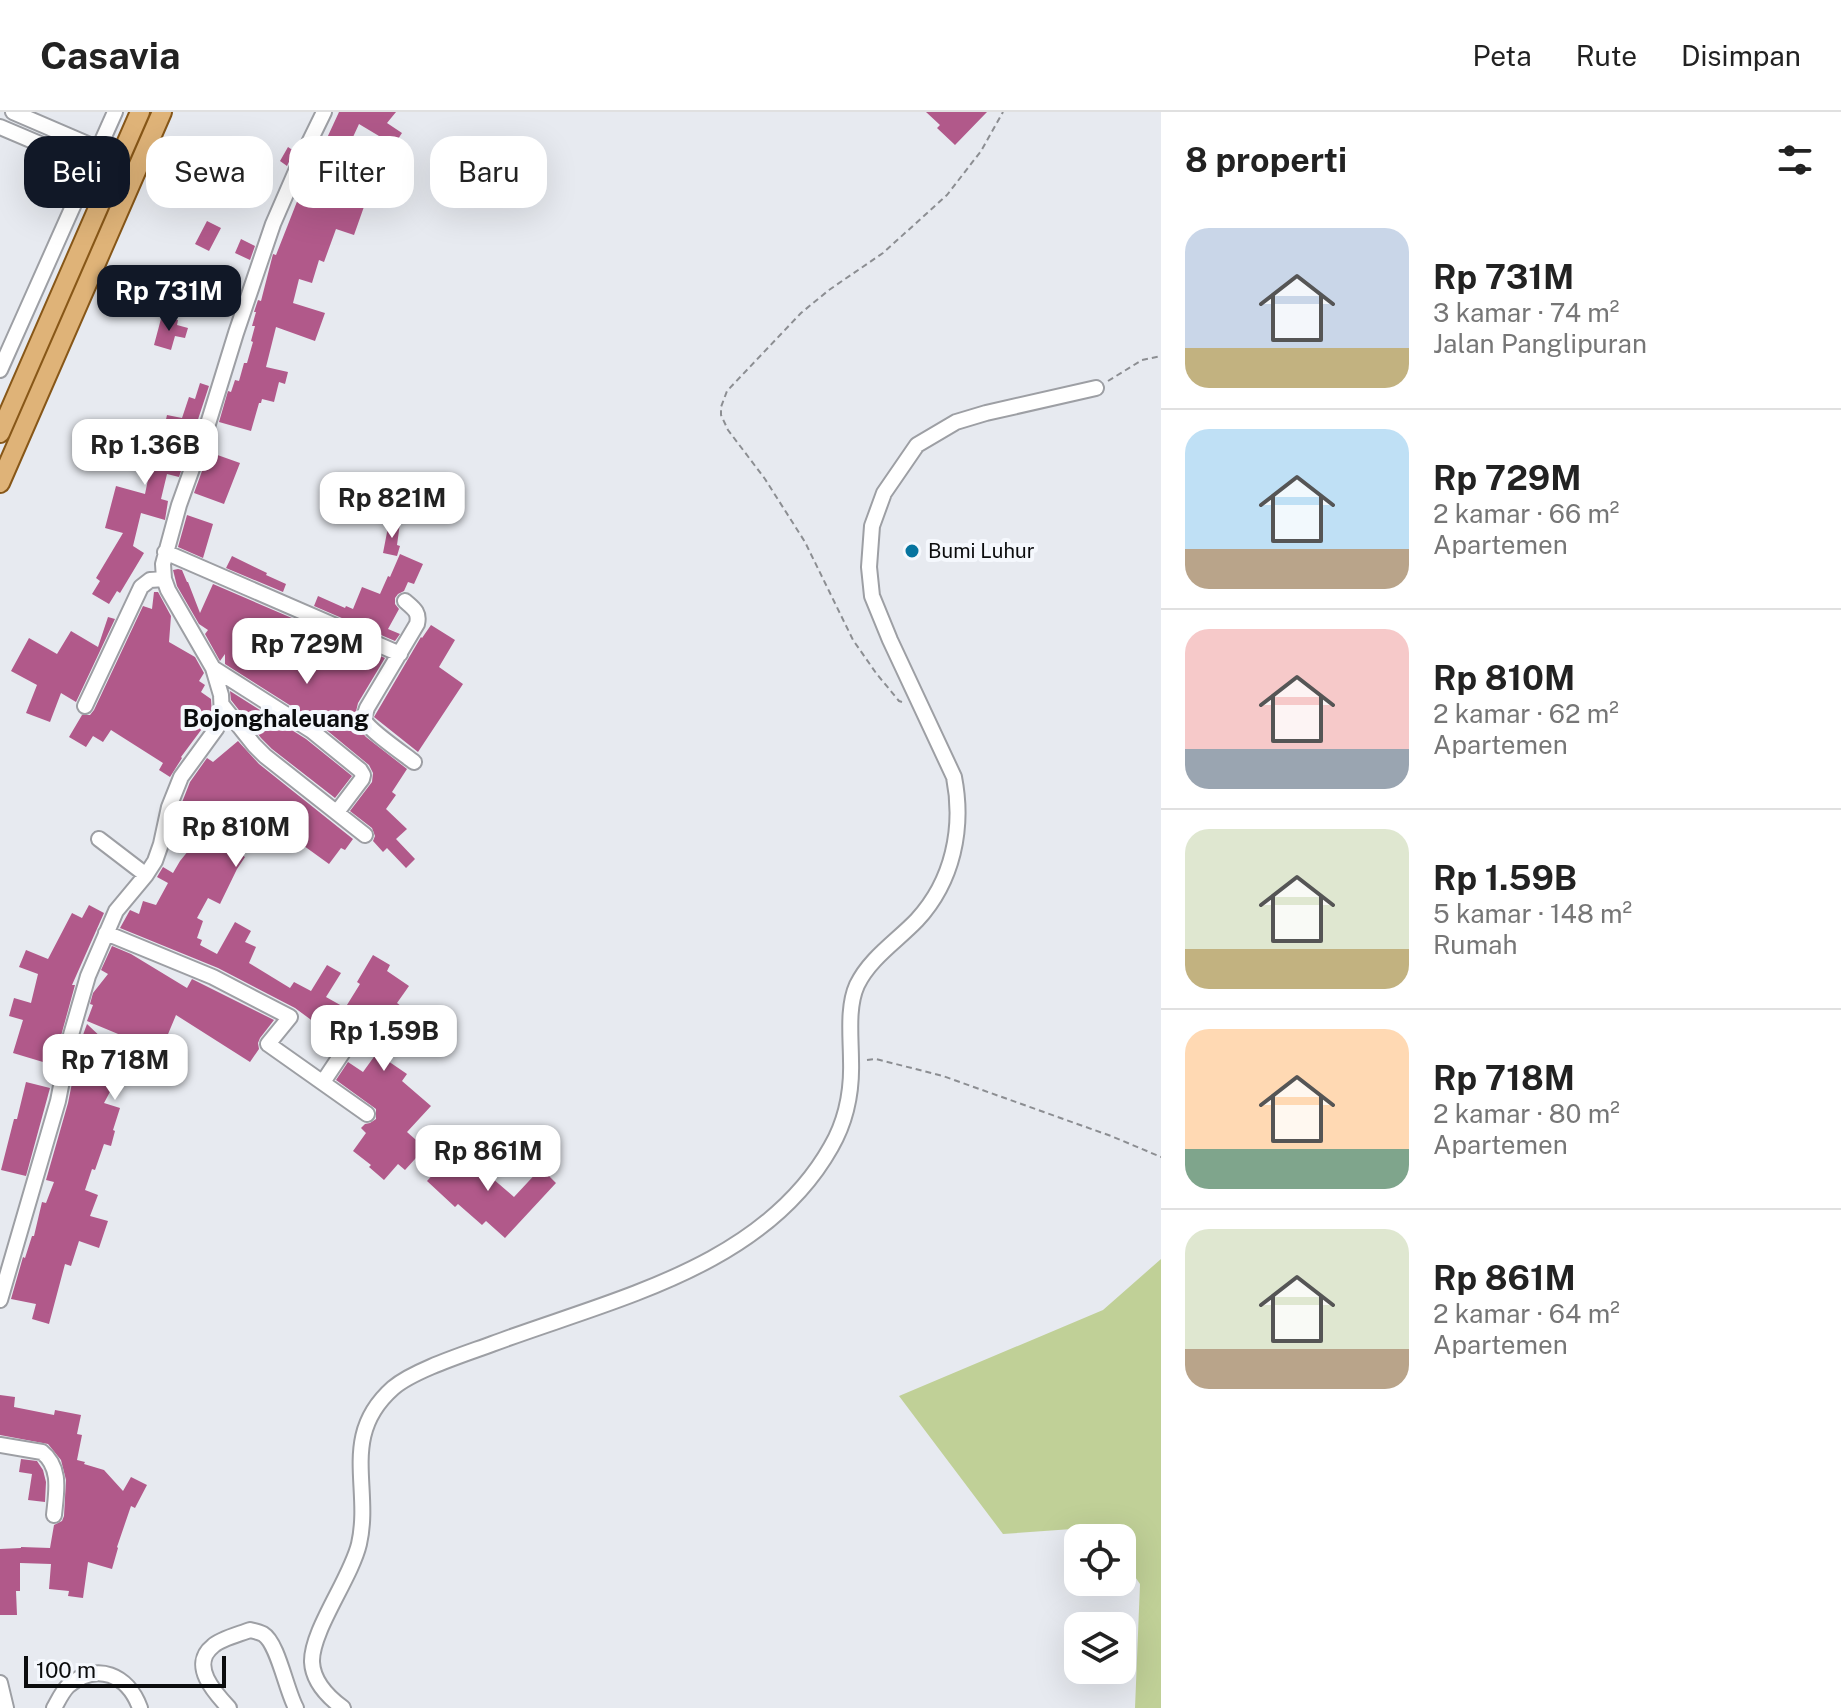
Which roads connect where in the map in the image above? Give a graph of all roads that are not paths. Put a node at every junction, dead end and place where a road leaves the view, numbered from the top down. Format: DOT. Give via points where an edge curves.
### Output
graph roads {
  1 [pos="13,112"];
  2 [pos="115,112"];
  3 [pos="140,112"];
  4 [pos="162,112"];
  5 [pos="324,112"];
  6 [pos="0,127"];
  7 [pos="69,136"];
  8 [pos="105,136"];
  9 [pos="130,136"];
  10 [pos="24,137"];
  11 [pos="72,208"];
  12 [pos="98,208"];
  13 [pos="0,370"];
  14 [pos="24,378"];
  15 [pos="42,386"];
  16 [pos="1096,388"];
  17 [pos="0,433"];
  18 [pos="0,483"];
  19 [pos="165,552"];
  20 [pos="164,579"];
  21 [pos="405,601"];
  22 [pos="400,654"];
  23 [pos="213,668"];
  24 [pos="85,706"];
  25 [pos="223,706"];
  26 [pos="414,762"];
  27 [pos="337,812"];
  28 [pos="365,835"];
  29 [pos="99,839"];
  30 [pos="146,875"];
  31 [pos="106,933"];
  32 [pos="361,1025"];
  33 [pos="323,1082"];
  34 [pos="367,1114"];
  35 [pos="0,1300"];
  36 [pos="0,1445"];
  37 [pos="54,1515"];
  38 [pos="54,1708"];
  39 [pos="140,1708"];
  40 [pos="229,1708"];
  41 [pos="296,1708"];
  42 [pos="343,1708"];
  1 -- 7 [label="street"];
  2 -- 8 [label="street"];
  3 -- 9 [label="main road"];
  4 -- 15 [label="main road"];
  5 -- 19 [label="street" via="273,224"];
  6 -- 10 [label="street"];
  11 -- 13 [label="street"];
  12 -- 14 [label="main road"];
  14 -- 15 [label="main road"];
  14 -- 17 [label="main road"];
  15 -- 18 [label="main road"];
  16 -- 42 [label="street" via="956,422 917,445 884,493 872,526 872,596 954,777 958,812 949,866 933,900 857,985 846,1108 828,1152 776,1215 713,1259 461,1355 391,1390 363,1435 358,1546 312,1659 318,1683"];
  19 -- 20 [label="street"];
  19 -- 22 [label="street"];
  20 -- 23 [label="street"];
  20 -- 24 [label="street" via="141,587"];
  21 -- 22 [label="street" via="419,618"];
  22 -- 26 [label="street" via="364,719"];
  23 -- 25 [label="street"];
  23 -- 27 [label="street" via="312,731 360,770 362,779"];
  25 -- 27 [label="street" via="265,756"];
  25 -- 30 [label="street" via="216,729 177,785 161,844"];
  27 -- 28 [label="street"];
  29 -- 30 [label="street"];
  30 -- 31 [label="street" via="116,911"];
  31 -- 33 [label="street" via="213,977 290,1017 268,1044"];
  31 -- 35 [label="street" via="77,1010 58,1101"];
  32 -- 33 [label="street"];
  33 -- 34 [label="street"];
  36 -- 37 [label="street" via="48,1456 56,1471"];
  38 -- 39 [label="street" via="67,1687 103,1673 128,1686"];
  40 -- 41 [label="street" via="211,1689 203,1671 205,1657 213,1645 250,1630 271,1642"];
}
